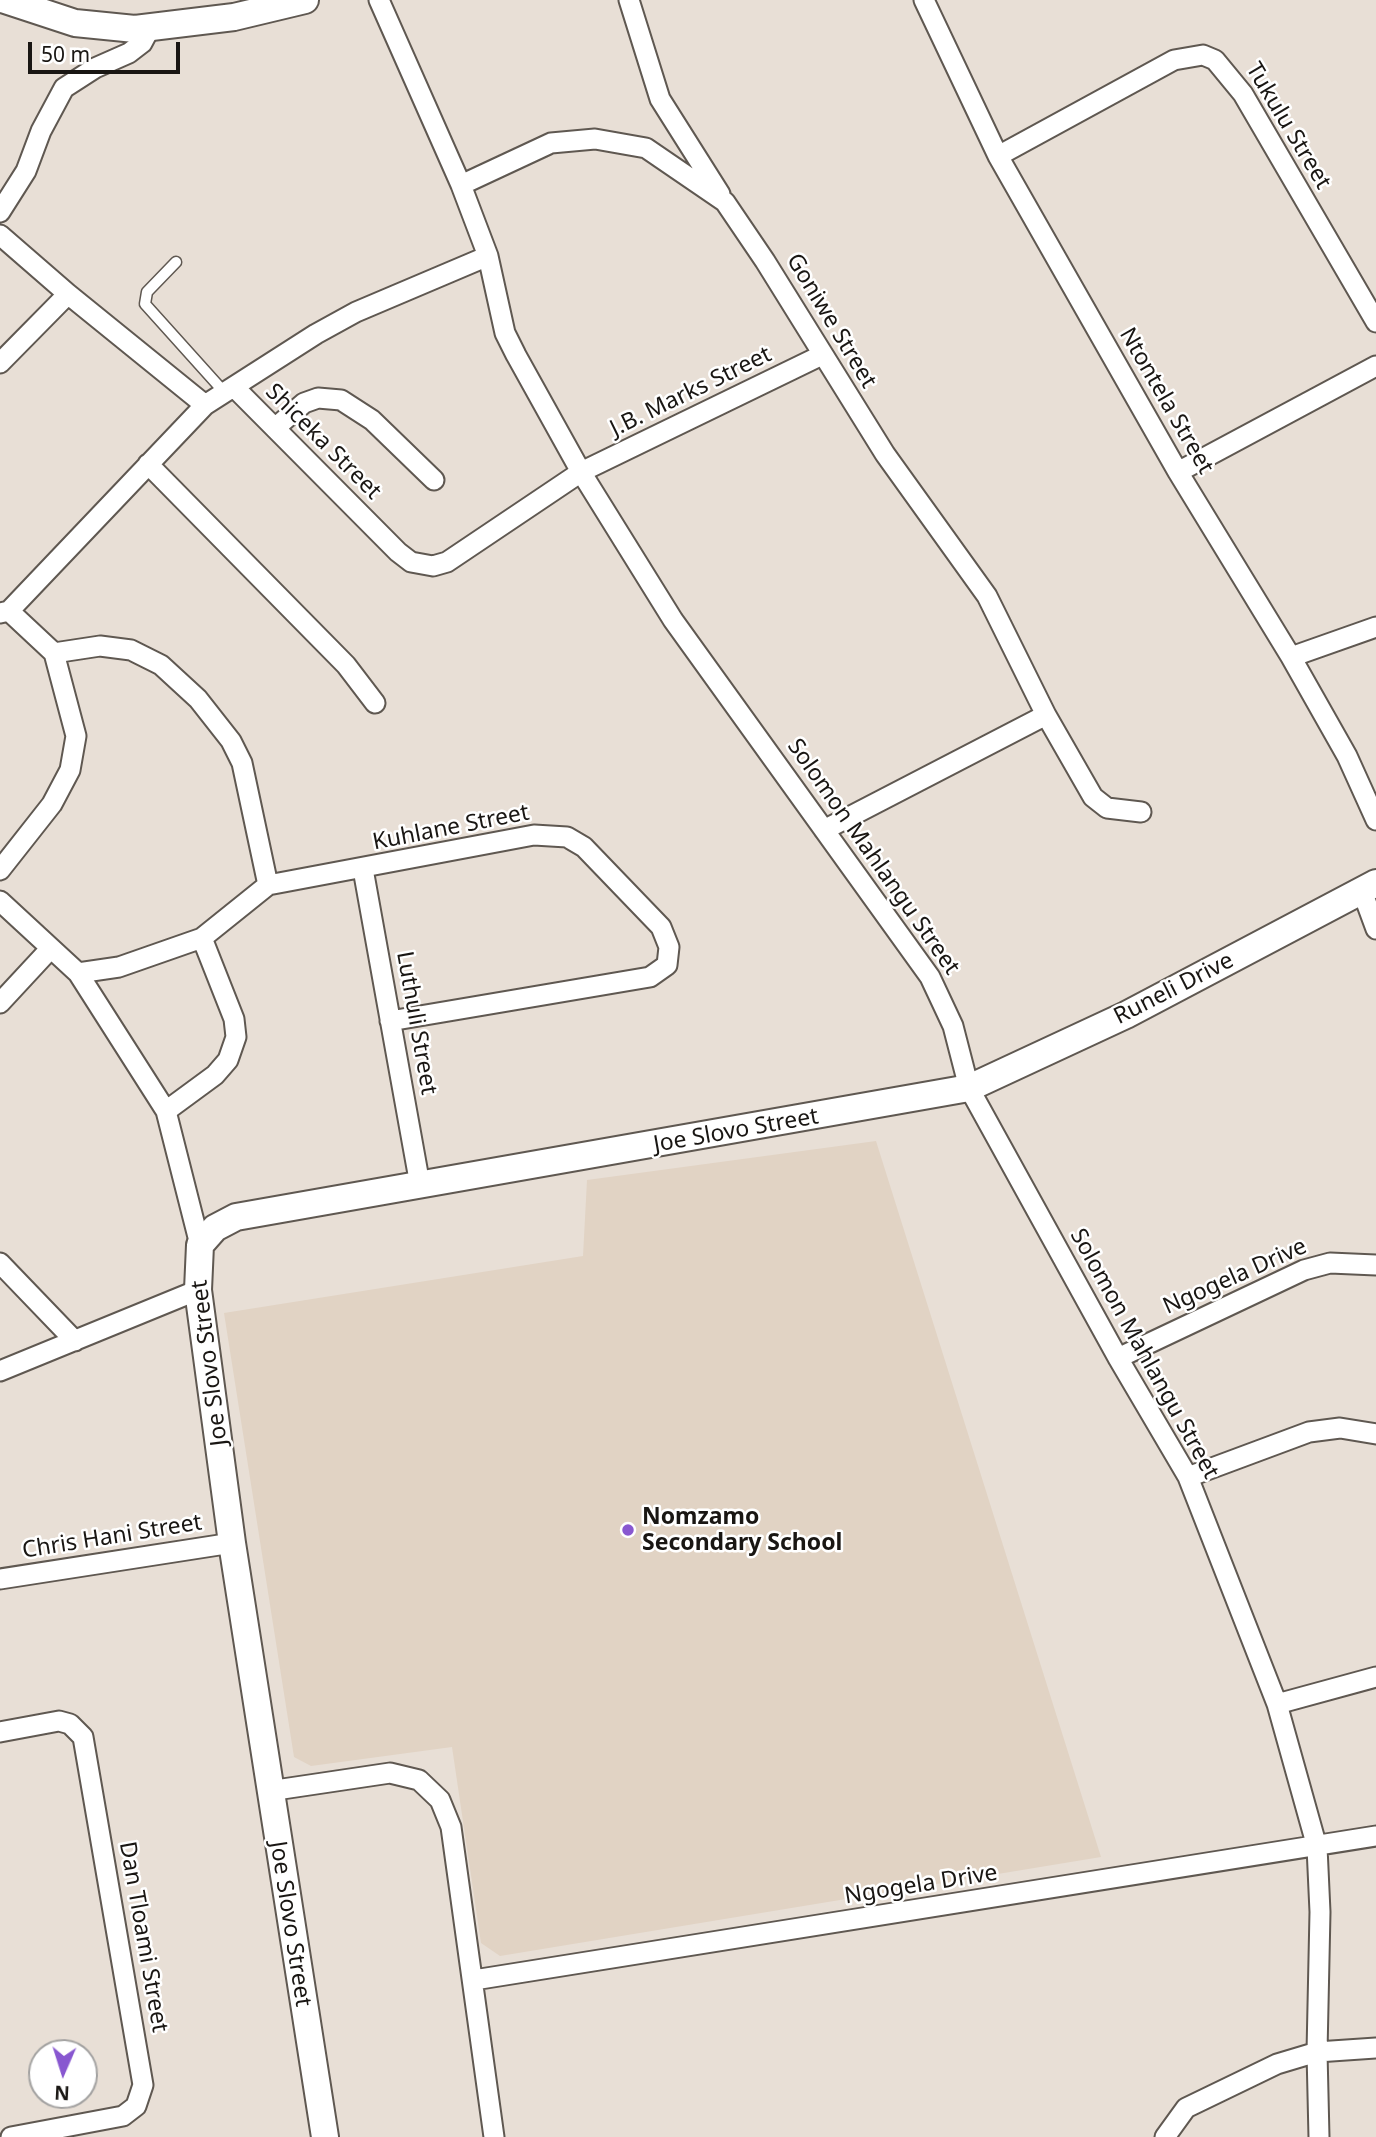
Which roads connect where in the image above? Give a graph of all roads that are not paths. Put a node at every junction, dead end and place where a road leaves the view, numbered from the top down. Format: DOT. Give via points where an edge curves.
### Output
graph roads {
  1 [pos="5,0"];
  2 [pos="305,0"];
  3 [pos="379,0"];
  4 [pos="629,0"];
  5 [pos="924,0"];
  6 [pos="38,6"];
  7 [pos="150,27"];
  8 [pos="998,156"];
  9 [pos="461,185"];
  10 [pos="725,202"];
  11 [pos="0,212"];
  12 [pos="0,235"];
  13 [pos="488,256"];
  14 [pos="176,262"];
  15 [pos="68,294"];
  16 [pos="1376,322"];
  17 [pos="822,355"];
  18 [pos="0,363"];
  19 [pos="1376,366"];
  20 [pos="230,391"];
  21 [pos="205,405"];
  22 [pos="275,428"];
  23 [pos="148,464"];
  24 [pos="581,472"];
  25 [pos="1178,472"];
  26 [pos="434,480"];
  27 [pos="4,612"];
  28 [pos="1376,628"];
  29 [pos="54,653"];
  30 [pos="1292,657"];
  31 [pos="375,703"];
  32 [pos="1046,715"];
  33 [pos="1141,811"];
  34 [pos="1376,820"];
  35 [pos="824,830"];
  36 [pos="363,869"];
  37 [pos="0,870"];
  38 [pos="268,885"];
  39 [pos="1369,887"];
  40 [pos="0,901"];
  41 [pos="1376,929"];
  42 [pos="202,939"];
  43 [pos="51,948"];
  44 [pos="78,973"];
  45 [pos="0,1003"];
  46 [pos="390,1021"];
  47 [pos="969,1088"];
  48 [pos="166,1111"];
  49 [pos="420,1185"];
  50 [pos="200,1245"];
  51 [pos="0,1263"];
  52 [pos="1376,1265"];
  53 [pos="198,1290"];
  54 [pos="75,1341"];
  55 [pos="1118,1358"];
  56 [pos="0,1371"];
  57 [pos="1376,1434"];
  58 [pos="1188,1477"];
  59 [pos="232,1544"];
  60 [pos="0,1579"];
  61 [pos="1376,1677"];
  62 [pos="1277,1704"];
  63 [pos="0,1732"];
  64 [pos="269,1791"];
  65 [pos="1376,1836"];
  66 [pos="1317,1847"];
  67 [pos="474,1980"];
  68 [pos="1376,2048"];
  69 [pos="1317,2052"];
  70 [pos="0,2122"];
  71 [pos="3,2137"];
  72 [pos="11,2137"];
  73 [pos="325,2137"];
  74 [pos="494,2137"];
  75 [pos="1165,2137"];
  76 [pos="1319,2137"];
  1 -- 6 [label="street"];
  2 -- 7 [label="street" via="234,18"];
  3 -- 9 [label="street, Solomon Mahlangu Street"];
  4 -- 10 [label="street" via="660,99"];
  5 -- 8 [label="street, Ntontela Street"];
  6 -- 7 [label="street" via="108,28"];
  7 -- 11 [label="street" via="142,43 129,53 64,88 40,131 26,171"];
  8 -- 16 [label="street, Tukulu Street" via="1174,60 1203,55 1215,60 1243,94"];
  8 -- 25 [label="street, Ntontela Street"];
  9 -- 10 [label="street, Goniwe Street" via="551,143 595,139 646,148"];
  9 -- 13 [label="street, Solomon Mahlangu Street"];
  10 -- 17 [label="street, Goniwe Street"];
  12 -- 15 [label="street"];
  13 -- 20 [label="street" via="356,312"];
  13 -- 24 [label="street, Solomon Mahlangu Street" via="505,333"];
  14 -- 20 [label="lane" via="146,292 145,304"];
  15 -- 18 [label="street"];
  15 -- 21 [label="street"];
  17 -- 24 [label="street, J.B. Marks Street"];
  17 -- 32 [label="street, Goniwe Street" via="987,596"];
  19 -- 25 [label="street"];
  20 -- 21 [label="street"];
  20 -- 22 [label="street, Shiceka Street"];
  21 -- 23 [label="street"];
  22 -- 24 [label="street, Shiceka Street" via="398,552 421,565 447,562"];
  22 -- 26 [label="street" via="304,403 318,398 341,400 372,420"];
  23 -- 27 [label="street"];
  23 -- 31 [label="street" via="346,666"];
  24 -- 35 [label="street, Solomon Mahlangu Street" via="673,620"];
  25 -- 30 [label="street, Ntontela Street"];
  27 -- 29 [label="street"];
  28 -- 30 [label="street"];
  29 -- 37 [label="street" via="74,720 70,769 52,804"];
  29 -- 38 [label="street" via="100,646 131,650 161,665 198,699 242,763"];
  30 -- 34 [label="street, Ntontela Street" via="1348,756"];
  32 -- 33 [label="street, Goniwe Street" via="1093,797 1107,808"];
  32 -- 35 [label="street"];
  35 -- 47 [label="street, Solomon Mahlangu Street" via="930,977 953,1026"];
  36 -- 38 [label="street, Kuhlane Street"];
  36 -- 46 [label="street, Luthuli Street"];
  36 -- 46 [label="street, Kuhlane Street" via="534,835 567,837 584,847 661,928 669,947 667,965 650,977"];
  38 -- 42 [label="street"];
  39 -- 41 [label="street"];
  39 -- 47 [label="street, Runeli Drive" via="1126,1015"];
  40 -- 43 [label="street"];
  42 -- 44 [label="street" via="119,967"];
  42 -- 48 [label="street" via="236,1037 228,1060 215,1075"];
  43 -- 44 [label="street"];
  43 -- 45 [label="street"];
  44 -- 48 [label="street"];
  46 -- 49 [label="street, Luthuli Street"];
  47 -- 49 [label="street, Joe Slovo Street"];
  47 -- 55 [label="street, Solomon Mahlangu Street"];
  48 -- 50 [label="street"];
  49 -- 50 [label="street, Joe Slovo Street" via="236,1217 215,1228"];
  50 -- 53 [label="street, Joe Slovo Street"];
  51 -- 54 [label="street"];
  52 -- 55 [label="street, Ngogela Drive" via="1330,1263 1304,1270"];
  53 -- 54 [label="street"];
  53 -- 59 [label="street, Joe Slovo Street"];
  54 -- 56 [label="street"];
  55 -- 58 [label="street, Solomon Mahlangu Street"];
  57 -- 58 [label="street" via="1340,1428 1309,1432"];
  58 -- 62 [label="street, Solomon Mahlangu Street"];
  59 -- 60 [label="street, Chris Hani Street"];
  59 -- 64 [label="street, Joe Slovo Street"];
  61 -- 62 [label="street"];
  62 -- 66 [label="street, Solomon Mahlangu Street"];
  63 -- 72 [label="street, Dan Tloami Street" via="59,1721 70,1724 83,1737 143,2085 136,2106 123,2116"];
  64 -- 67 [label="street" via="390,1773 419,1780 440,1800 451,1827"];
  64 -- 73 [label="street, Joe Slovo Street"];
  65 -- 66 [label="street, Ngogela Drive"];
  66 -- 67 [label="street, Ngogela Drive"];
  66 -- 69 [label="street, Solomon Mahlangu Street"];
  67 -- 74 [label="street"];
  68 -- 69 [label="street"];
  69 -- 75 [label="street" via="1205,2096 1186,2108"];
  69 -- 76 [label="street, Solomon Mahlangu Street"];
  70 -- 71 [label="street"];
}
